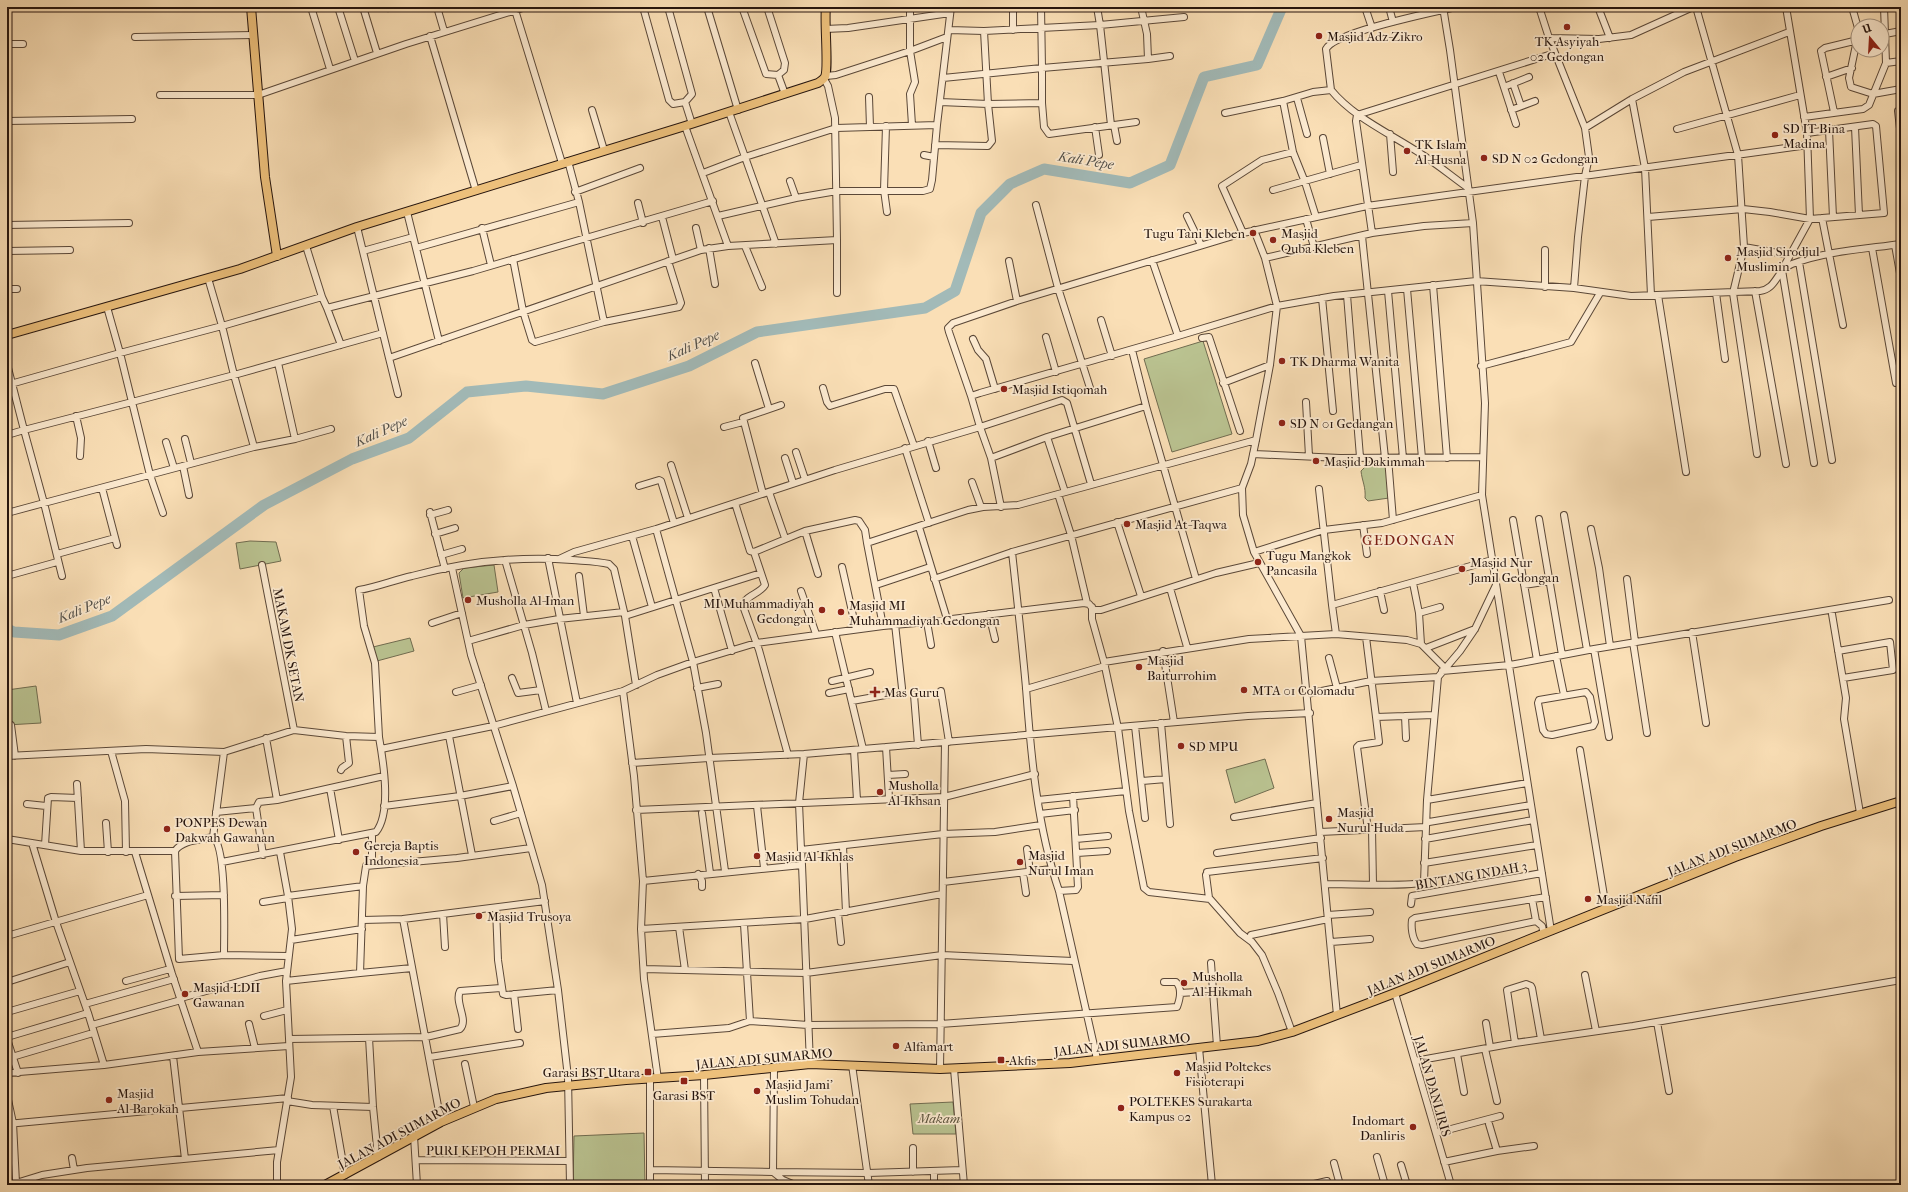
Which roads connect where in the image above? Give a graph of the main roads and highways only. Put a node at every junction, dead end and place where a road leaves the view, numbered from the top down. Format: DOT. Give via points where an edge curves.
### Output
graph roads {
  1 [pos="251,7"];
  2 [pos="826,7"];
  3 [pos="277,256"];
  4 [pos="7,335"];
  5 [pos="1901,801"];
  6 [pos="325,1185"];
  1 -- 3 [label="main road" via="265,176"];
  2 -- 3 [label="main road" via="825,77 818,83 357,227"];
  3 -- 4 [label="main road"];
  5 -- 6 [label="main road, JALAN ADI SUMARMO" via="1742,855 1395,993 1292,1032 1262,1040 1217,1046 1200,1053 1070,1063 954,1069 810,1064 704,1076 569,1085 524,1092 474,1107 414,1136"];
}
